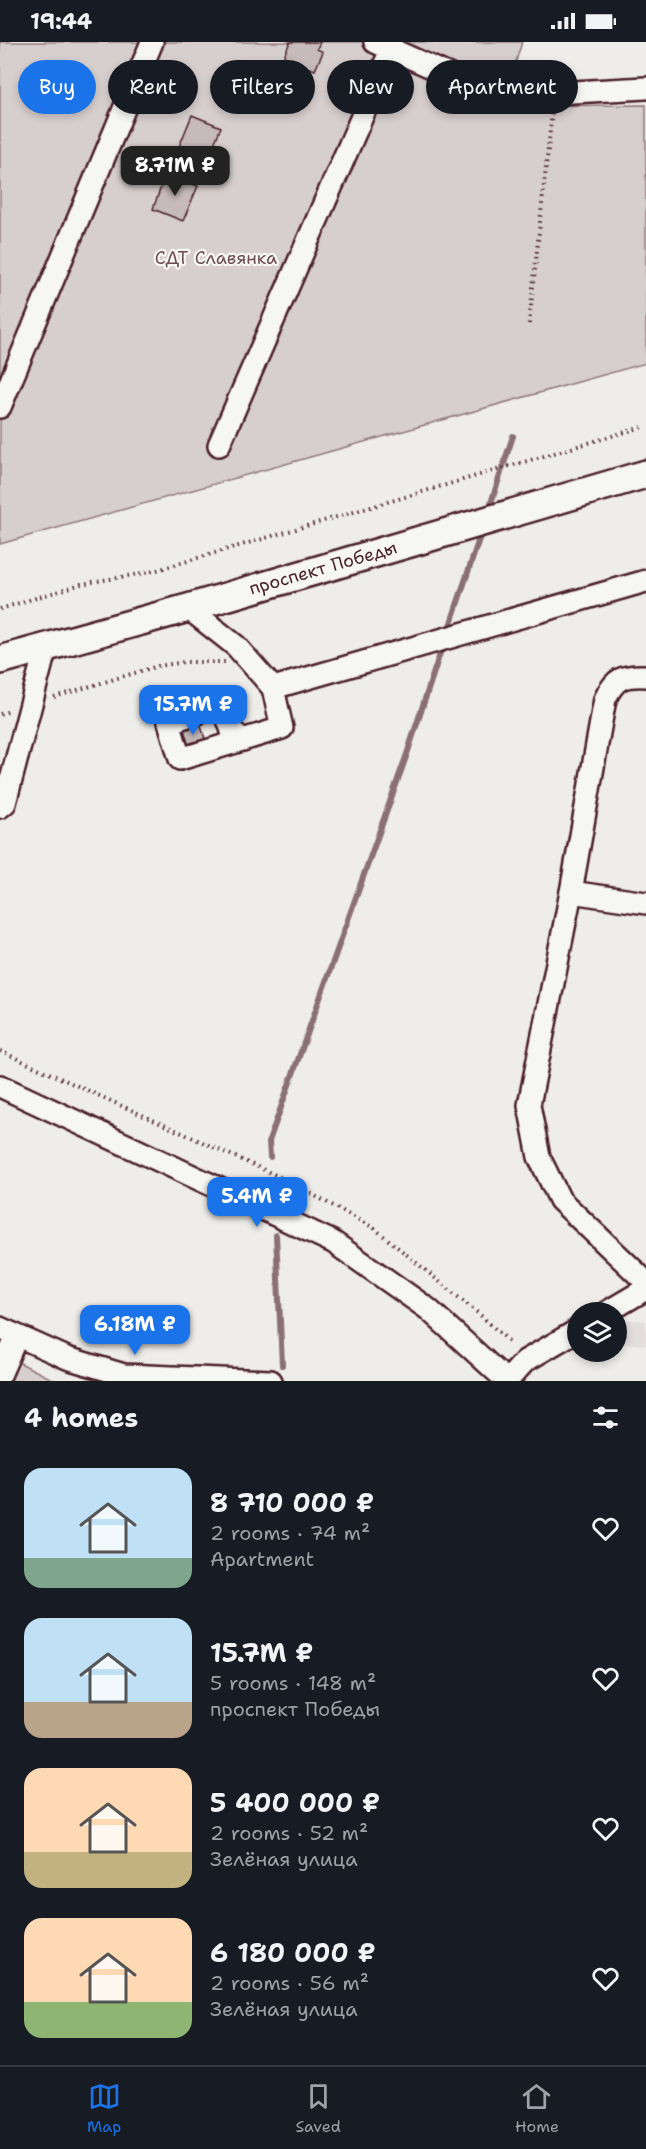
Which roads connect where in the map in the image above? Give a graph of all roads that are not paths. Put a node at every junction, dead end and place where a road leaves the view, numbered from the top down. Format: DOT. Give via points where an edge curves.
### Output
graph roads {
  1 [pos="152,42"];
  2 [pos="386,45"];
  3 [pos="646,88"];
  4 [pos="0,407"];
  5 [pos="219,445"];
  6 [pos="646,474"];
  7 [pos="646,581"];
  8 [pos="188,608"];
  9 [pos="46,648"];
  10 [pos="0,660"];
  11 [pos="646,676"];
  12 [pos="273,688"];
  13 [pos="243,740"];
  14 [pos="0,807"];
  15 [pos="572,892"];
  16 [pos="646,903"];
  17 [pos="0,1086"];
  18 [pos="646,1282"];
  19 [pos="646,1289"];
  20 [pos="624,1302"];
  21 [pos="9,1332"];
  22 [pos="567,1336"];
  23 [pos="0,1374"];
  24 [pos="271,1381"];
  25 [pos="507,1381"];
  1 -- 4 [label="street"];
  2 -- 3 [label="street" via="487,92"];
  2 -- 5 [label="street"];
  6 -- 8 [label="main road, проспект Победы"];
  7 -- 12 [label="street"];
  8 -- 9 [label="main road, проспект Победы"];
  8 -- 12 [label="street" via="236,646"];
  9 -- 10 [label="main road, проспект Победы"];
  9 -- 14 [label="street" via="5,803"];
  11 -- 15 [label="street" via="621,678 610,687 605,699"];
  12 -- 13 [label="street" via="282,728"];
  15 -- 16 [label="street"];
  15 -- 18 [label="street" via="529,1105 539,1156 560,1200"];
  17 -- 25 [label="street" via="333,1242 428,1309"];
  19 -- 20 [label="street"];
  21 -- 23 [label="street"];
  21 -- 24 [label="street" via="67,1358 124,1376"];
  22 -- 25 [label="street" via="525,1361"];
}
